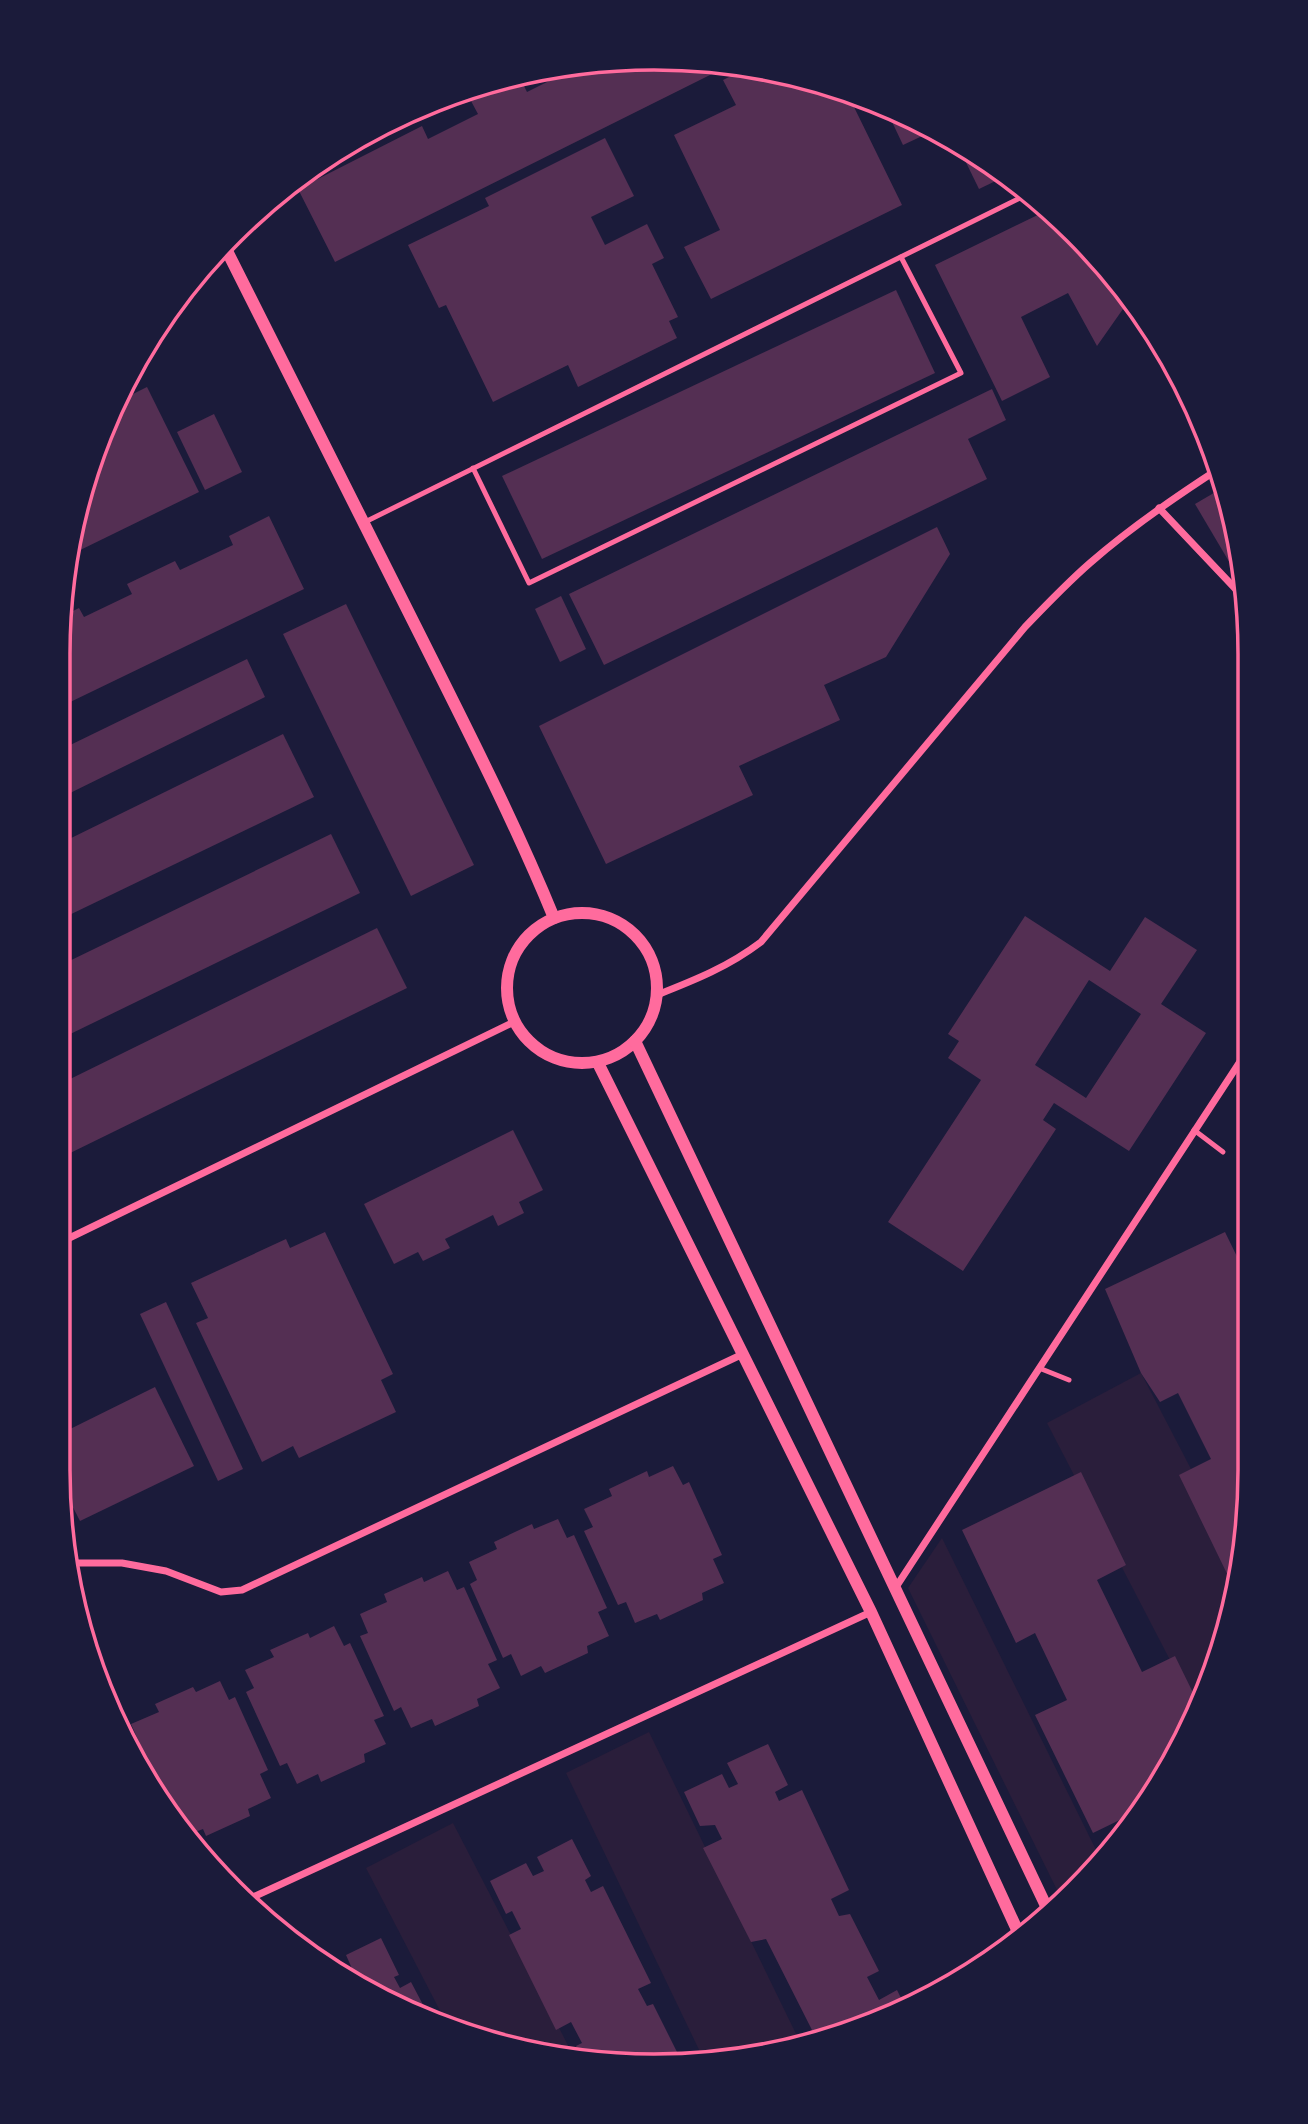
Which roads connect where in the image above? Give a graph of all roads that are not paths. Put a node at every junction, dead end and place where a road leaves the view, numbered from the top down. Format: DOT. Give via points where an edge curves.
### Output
graph roads {
  1 [pos="1019,198"];
  2 [pos="229,254"];
  3 [pos="901,257"];
  4 [pos="473,468"];
  5 [pos="1210,475"];
  6 [pos="1159,508"];
  7 [pos="363,523"];
  8 [pos="1234,587"];
  9 [pos="554,918"];
  10 [pos="657,995"];
  11 [pos="514,1022"];
  12 [pos="635,1041"];
  13 [pos="598,1063"];
  14 [pos="1238,1064"];
  15 [pos="1194,1130"];
  16 [pos="1223,1152"];
  17 [pos="70,1238"];
  18 [pos="743,1354"];
  19 [pos="1039,1368"];
  20 [pos="1069,1380"];
  21 [pos="78,1563"];
  22 [pos="896,1587"];
  23 [pos="871,1612"];
  24 [pos="255,1896"];
  25 [pos="1045,1904"];
  26 [pos="1016,1928"];
  1 -- 3 [label="lane"];
  2 -- 7 [label="street"];
  3 -- 4 [label="lane"];
  3 -- 4 [label="lane" via="961,373 529,583"];
  4 -- 7 [label="lane"];
  5 -- 6 [label="street"];
  6 -- 8 [label="street"];
  6 -- 10 [label="street" via="1091,562 1025,627 761,942 713,973"];
  7 -- 9 [label="street" via="491,778"];
  9 -- 10 [label="street" via="590,913 613,919 633,932 656,971"];
  9 -- 11 [label="street" via="524,940 514,955 506,992"];
  10 -- 12 [label="street" via="652,1017"];
  11 -- 13 [label="street" via="533,1047 552,1058 573,1064"];
  11 -- 17 [label="street"];
  12 -- 13 [label="street"];
  12 -- 22 [label="street"];
  13 -- 18 [label="street"];
  14 -- 15 [label="street"];
  15 -- 16 [label="lane"];
  15 -- 19 [label="street"];
  18 -- 21 [label="street" via="242,1590 221,1592 166,1571 122,1563"];
  18 -- 23 [label="street"];
  19 -- 20 [label="lane"];
  19 -- 22 [label="street"];
  22 -- 25 [label="street"];
  23 -- 24 [label="street"];
  23 -- 26 [label="street"];
}
